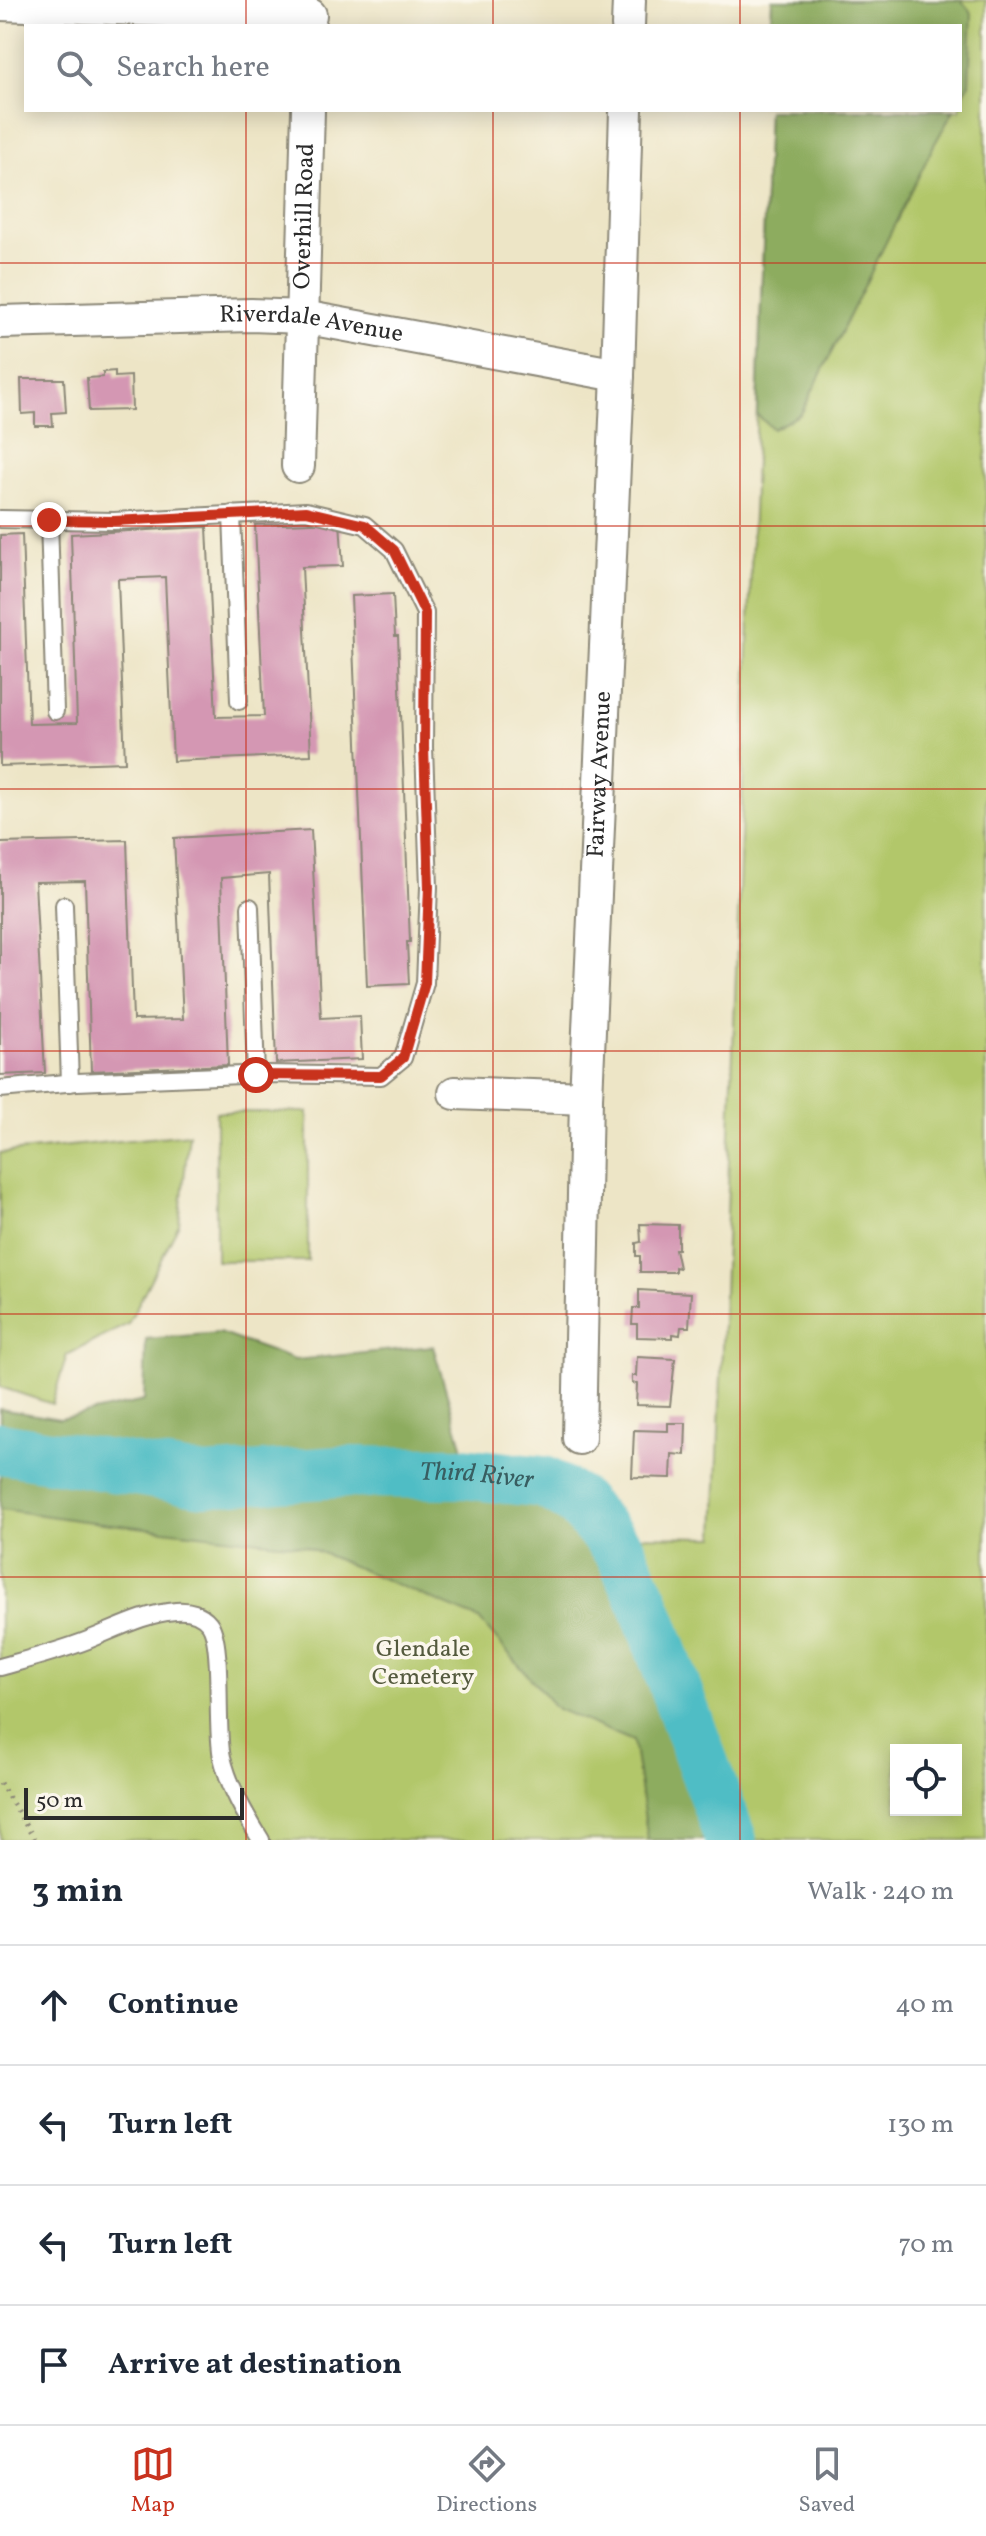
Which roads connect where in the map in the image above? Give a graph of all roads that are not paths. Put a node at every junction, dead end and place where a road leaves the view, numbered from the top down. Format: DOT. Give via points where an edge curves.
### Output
graph roads {
  1 [pos="629,0"];
  2 [pos="0,4"];
  3 [pos="310,14"];
  4 [pos="628,24"];
  5 [pos="308,112"];
  6 [pos="626,112"];
  7 [pos="303,317"];
  8 [pos="0,322"];
  9 [pos="618,375"];
  10 [pos="298,466"];
  11 [pos="232,514"];
  12 [pos="0,519"];
  13 [pos="49,520"];
  14 [pos="239,701"];
  15 [pos="55,711"];
  16 [pos="64,905"];
  17 [pos="250,907"];
  18 [pos="256,1075"];
  19 [pos="70,1083"];
  20 [pos="0,1089"];
  21 [pos="455,1093"];
  22 [pos="586,1098"];
  23 [pos="579,1438"];
  24 [pos="0,1667"];
  25 [pos="261,1840"];
  1 -- 4 [label="street"];
  2 -- 3 [label="street"];
  5 -- 7 [label="street, Overhill Road"];
  6 -- 9 [label="street, Fairway Avenue"];
  7 -- 8 [label="street, Riverdale Avenue"];
  7 -- 9 [label="street, Riverdale Avenue"];
  7 -- 10 [label="street, Overhill Road"];
  9 -- 22 [label="street, Fairway Avenue"];
  11 -- 13 [label="lane"];
  11 -- 14 [label="lane"];
  11 -- 18 [label="lane" via="306,511 365,525 394,550 425,613 425,983 403,1058 381,1076"];
  12 -- 13 [label="lane"];
  13 -- 15 [label="lane"];
  16 -- 19 [label="lane"];
  17 -- 18 [label="lane"];
  18 -- 19 [label="lane"];
  19 -- 20 [label="lane"];
  21 -- 22 [label="street"];
  22 -- 23 [label="street, Fairway Avenue"];
  24 -- 25 [label="lane" via="142,1618 194,1612 210,1624 215,1643 223,1761"];
}
